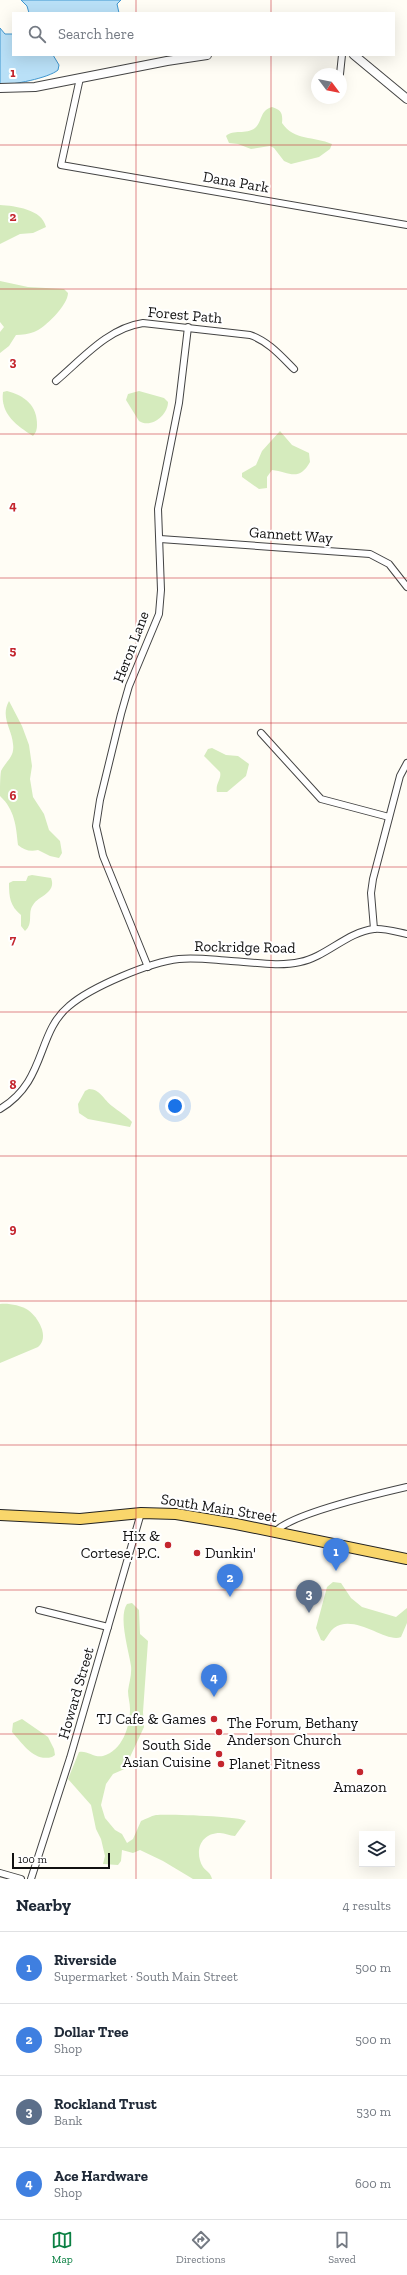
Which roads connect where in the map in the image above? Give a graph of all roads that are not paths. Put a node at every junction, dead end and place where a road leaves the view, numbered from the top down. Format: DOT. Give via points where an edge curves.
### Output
graph roads {
  1 [pos="201,56"];
  2 [pos="342,56"];
  3 [pos="355,56"];
  4 [pos="341,68"];
  5 [pos="80,78"];
  6 [pos="0,88"];
  7 [pos="407,99"];
  8 [pos="407,225"];
  9 [pos="188,327"];
  10 [pos="294,369"];
  11 [pos="56,381"];
  12 [pos="160,539"];
  13 [pos="407,586"];
  14 [pos="261,733"];
  15 [pos="407,763"];
  16 [pos="389,817"];
  17 [pos="374,929"];
  18 [pos="407,934"];
  19 [pos="148,967"];
  20 [pos="0,1109"];
  21 [pos="407,1487"];
  22 [pos="141,1513"];
  23 [pos="0,1514"];
  24 [pos="275,1532"];
  25 [pos="407,1559"];
  26 [pos="39,1610"];
  27 [pos="108,1627"];
  28 [pos="0,1873"];
  29 [pos="21,1879"];
  30 [pos="31,1879"];
  1 -- 5 [label="street"];
  2 -- 4 [label="street"];
  3 -- 7 [label="street"];
  5 -- 6 [label="street" via="35,87"];
  5 -- 8 [label="street, Dana Park" via="61,165"];
  9 -- 10 [label="street, Forest Path" via="256,337 275,350"];
  9 -- 11 [label="street, Forest Path" via="152,322 122,328"];
  9 -- 12 [label="street, Heron Lane" via="179,403 158,509"];
  12 -- 13 [label="street, Gannett Way" via="370,554 389,564"];
  12 -- 19 [label="street, Heron Lane" via="159,614 129,686 101,794 96,826 103,856"];
  14 -- 16 [label="street" via="321,799"];
  15 -- 16 [label="street" via="400,776"];
  16 -- 17 [label="street" via="371,892"];
  17 -- 18 [label="street, Rockridge Road"];
  17 -- 19 [label="street, Rockridge Road" via="358,934 301,962 192,958"];
  19 -- 20 [label="street, Rockridge Road" via="92,990 67,1007 50,1034 34,1074 11,1103"];
  21 -- 24 [label="street" via="314,1513 286,1523"];
  22 -- 23 [label="main road, South Main Street" via="80,1519"];
  22 -- 24 [label="main road, South Main Street" via="176,1514"];
  22 -- 27 [label="street, Howard Street"];
  24 -- 25 [label="main road, South Main Street"];
  26 -- 27 [label="street"];
  27 -- 30 [label="street, Howard Street"];
  28 -- 29 [label="street"];
}
